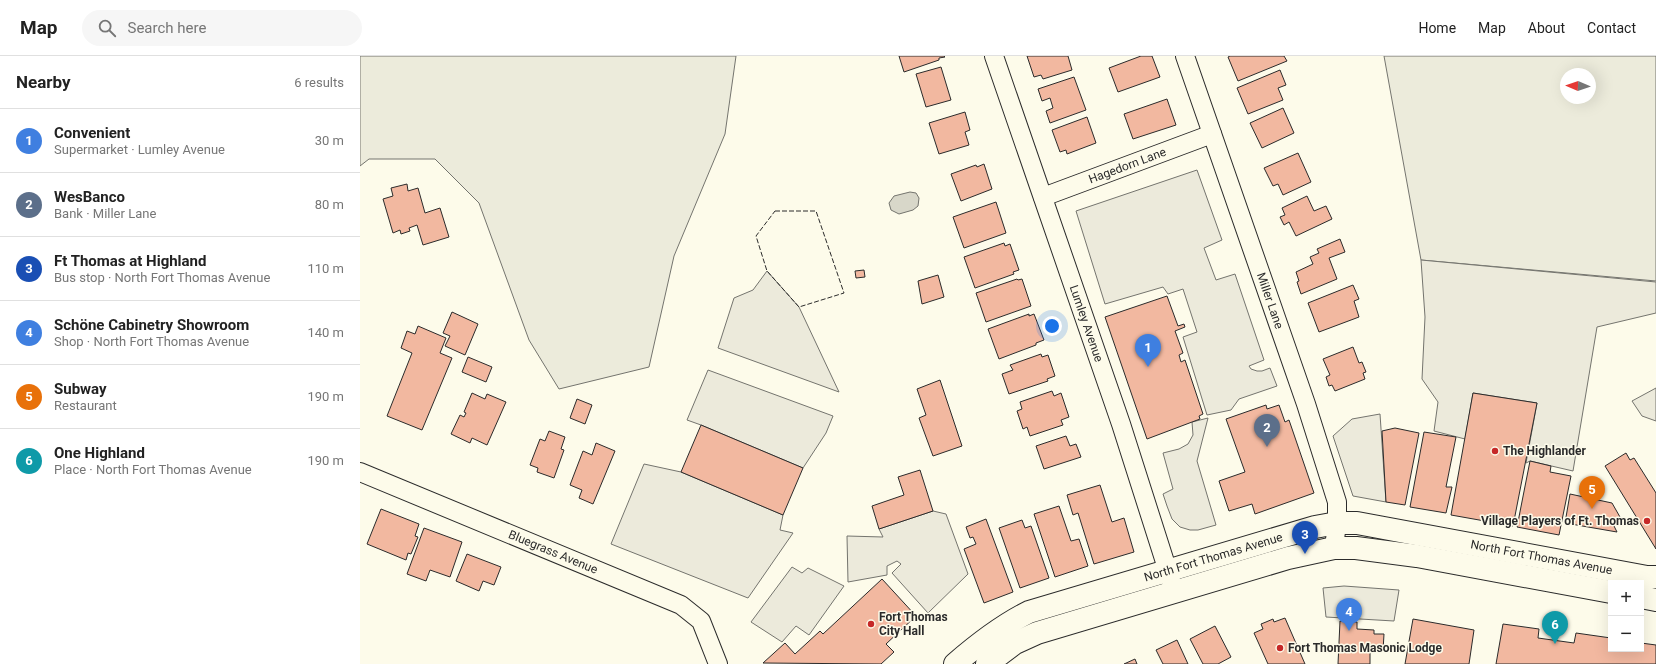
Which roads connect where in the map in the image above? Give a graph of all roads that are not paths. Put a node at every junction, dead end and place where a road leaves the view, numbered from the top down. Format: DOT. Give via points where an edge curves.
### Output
graph roads {
  1 [pos="994,56"];
  2 [pos="1185,56"];
  3 [pos="1212,134"];
  4 [pos="1043,197"];
  5 [pos="360,472"];
  6 [pos="1337,523"];
  7 [pos="1334,548"];
  8 [pos="1167,570"];
  9 [pos="1656,577"];
  10 [pos="1175,591"];
  11 [pos="1608,591"];
  12 [pos="1644,598"];
  13 [pos="1656,600"];
  14 [pos="718,664"];
  15 [pos="955,664"];
  16 [pos="987,664"];
  1 -- 4 [label="street, Lumley Avenue"];
  2 -- 3 [label="street, Miller Lane"];
  3 -- 4 [label="street, Hagedorn Lane"];
  3 -- 6 [label="street, Miller Lane" via="1313,424 1337,502"];
  4 -- 8 [label="street, Lumley Avenue" via="1121,424"];
  5 -- 14 [label="street, Bluegrass Avenue" via="681,605 701,621"];
  6 -- 7 [label="street, Miller Lane"];
  6 -- 8 [label="main road, North Fort Thomas Avenue" via="1315,527"];
  6 -- 9 [label="main road, North Fort Thomas Avenue" via="1357,522"];
  7 -- 10 [label="main road, North Fort Thomas Avenue" via="1288,558"];
  7 -- 11 [label="main road, North Fort Thomas Avenue" via="1356,548 1417,556"];
  8 -- 10 [label="street, Lumley Avenue"];
  8 -- 15 [label="main road, North Fort Thomas Avenue" via="1029,612 1008,622"];
  10 -- 16 [label="main road, North Fort Thomas Avenue" via="1032,634"];
  12 -- 13 [label="main road"];
}
